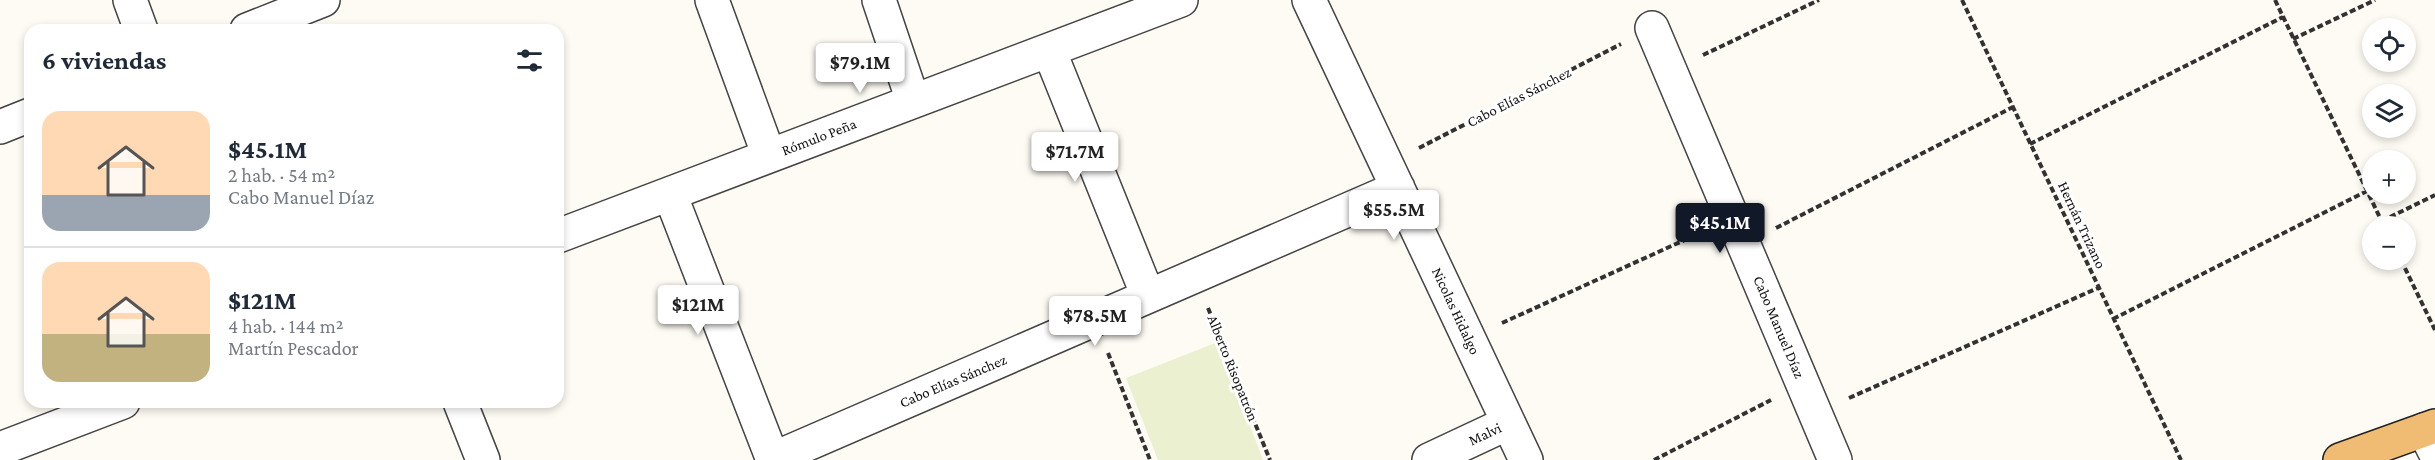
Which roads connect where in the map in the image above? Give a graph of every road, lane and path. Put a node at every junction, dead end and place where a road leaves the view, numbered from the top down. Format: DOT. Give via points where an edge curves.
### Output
graph roads {
  1 [pos="130,0"];
  2 [pos="323,0"];
  3 [pos="712,0"];
  4 [pos="879,0"];
  5 [pos="1181,0"];
  6 [pos="1309,0"];
  7 [pos="1819,0"];
  8 [pos="1962,0"];
  9 [pos="2275,0"];
  10 [pos="2374,0"];
  11 [pos="2283,18"];
  12 [pos="139,24"];
  13 [pos="261,24"];
  14 [pos="1652,28"];
  15 [pos="2293,39"];
  16 [pos="1049,50"];
  17 [pos="1670,71"];
  18 [pos="913,101"];
  19 [pos="2013,107"];
  20 [pos="24,117"];
  21 [pos="0,127"];
  22 [pos="2030,144"];
  23 [pos="769,156"];
  24 [pos="1392,176"];
  25 [pos="2362,181"];
  26 [pos="670,194"];
  27 [pos="2362,194"];
  28 [pos="2435,195"];
  29 [pos="2392,216"];
  30 [pos="1738,231"];
  31 [pos="564,234"];
  32 [pos="2406,270"];
  33 [pos="1195,276"];
  34 [pos="2098,288"];
  35 [pos="1148,296"];
  36 [pos="1094,319"];
  37 [pos="2113,319"];
  38 [pos="2435,330"];
  39 [pos="1469,339"];
  40 [pos="1809,399"];
  41 [pos="107,408"];
  42 [pos="462,408"];
  43 [pos="1508,423"];
  44 [pos="2431,436"];
  45 [pos="0,449"];
  46 [pos="773,459"];
  47 [pos="483,460"];
  48 [pos="1150,460"];
  49 [pos="1270,460"];
  50 [pos="1429,460"];
  51 [pos="1526,460"];
  52 [pos="1654,460"];
  53 [pos="1835,460"];
  54 [pos="2181,460"];
  55 [pos="2340,460"];
  1 -- 12 [label="street"];
  2 -- 13 [label="street"];
  3 -- 23 [label="street"];
  4 -- 18 [label="street"];
  5 -- 16 [label="street, Rómulo Peña"];
  6 -- 24 [label="street, Nicolas Hidalgo"];
  7 -- 17 [label="path"];
  8 -- 19 [label="path, Hernán Trizano"];
  9 -- 11 [label="path"];
  10 -- 15 [label="path"];
  11 -- 15 [label="path"];
  11 -- 22 [label="path"];
  14 -- 17 [label="street, Cabo Manuel Díaz"];
  14 -- 24 [label="path, Cabo Elías Sánchez"];
  15 -- 25 [label="path"];
  16 -- 18 [label="street, Rómulo Peña"];
  16 -- 35 [label="street"];
  17 -- 30 [label="street, Cabo Manuel Díaz"];
  18 -- 23 [label="street, Rómulo Peña"];
  19 -- 22 [label="path, Hernán Trizano"];
  19 -- 30 [label="path"];
  20 -- 21 [label="street"];
  22 -- 34 [label="path, Hernán Trizano"];
  23 -- 26 [label="street, Rómulo Peña"];
  24 -- 33 [label="street, Cabo Elías Sánchez"];
  24 -- 39 [label="street, Nicolas Hidalgo"];
  26 -- 31 [label="street, Rómulo Peña"];
  26 -- 46 [label="street"];
  27 -- 37 [label="path"];
  28 -- 29 [label="path"];
  30 -- 39 [label="path"];
  30 -- 40 [label="street, Cabo Manuel Díaz"];
  32 -- 38 [label="path"];
  33 -- 35 [label="street, Cabo Elías Sánchez"];
  33 -- 49 [label="path, Alberto Risopatrón"];
  34 -- 37 [label="path, Hernán Trizano"];
  34 -- 40 [label="path"];
  35 -- 36 [label="street, Cabo Elías Sánchez"];
  36 -- 46 [label="street, Cabo Elías Sánchez"];
  36 -- 48 [label="path"];
  37 -- 54 [label="path, Hernán Trizano"];
  39 -- 43 [label="street, Nicolas Hidalgo"];
  40 -- 52 [label="path"];
  40 -- 53 [label="street, Cabo Manuel Díaz"];
  41 -- 45 [label="street"];
  42 -- 47 [label="street"];
  43 -- 50 [label="street, Malvi"];
  43 -- 51 [label="street, Nicolas Hidalgo"];
  44 -- 55 [label="main road"];
}
